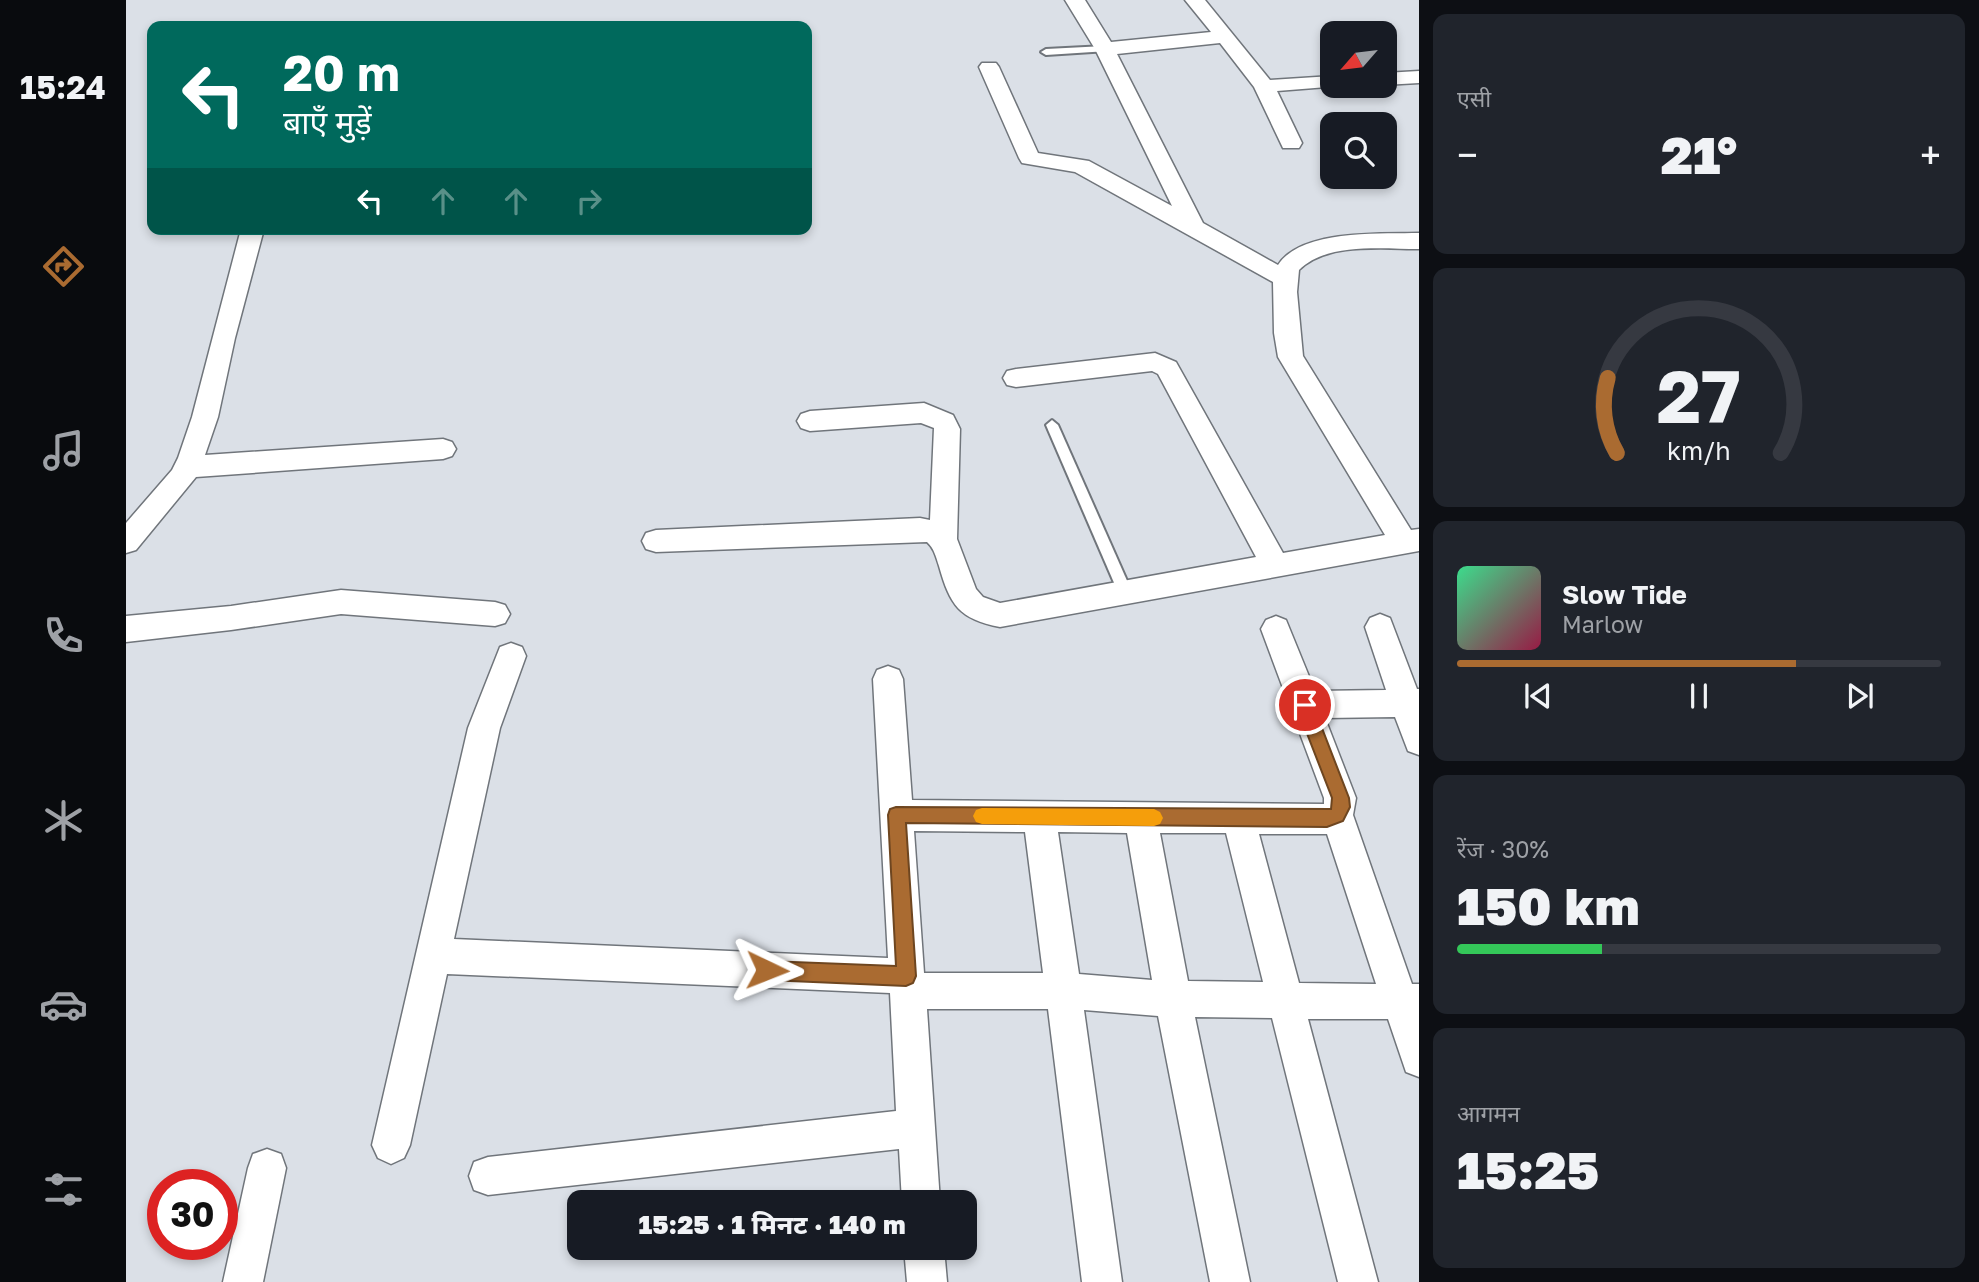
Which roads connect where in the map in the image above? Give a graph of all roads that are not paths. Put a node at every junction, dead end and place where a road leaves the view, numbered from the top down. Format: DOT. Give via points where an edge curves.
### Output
graph roads {
  1 [pos="1075,0"];
  2 [pos="1195,0"];
  3 [pos="1225,37"];
  4 [pos="1105,49"];
  5 [pos="1046,52"];
  6 [pos="989,67"];
  7 [pos="1419,77"];
  8 [pos="1397,78"];
  9 [pos="1320,83"];
  10 [pos="1264,86"];
  11 [pos="1291,143"];
  12 [pos="1193,227"];
  13 [pos="251,235"];
  14 [pos="1419,241"];
  15 [pos="1284,278"];
  16 [pos="1016,378"];
  17 [pos="810,421"];
  18 [pos="1052,425"];
  19 [pos="443,449"];
  20 [pos="187,467"];
  21 [pos="943,539"];
  22 [pos="656,541"];
  23 [pos="1411,541"];
  24 [pos="126,542"];
  25 [pos="1275,565"];
  26 [pos="1125,592"];
  27 [pos="495,614"];
  28 [pos="1380,626"];
  29 [pos="126,629"];
  30 [pos="1276,629"];
  31 [pos="511,656"];
  32 [pos="888,680"];
  33 [pos="1412,704"];
  34 [pos="1305,705"];
  35 [pos="1419,741"];
  36 [pos="896,815"];
  37 [pos="1337,815"];
  38 [pos="1040,817"];
  39 [pos="1141,818"];
  40 [pos="1239,819"];
  41 [pos="433,956"];
  42 [pos="907,984"];
  43 [pos="1063,991"];
  44 [pos="1173,999"];
  45 [pos="1286,1000"];
  46 [pos="1410,1002"];
  47 [pos="1419,1059"];
  48 [pos="915,1128"];
  49 [pos="391,1144"];
  50 [pos="267,1168"];
  51 [pos="488,1176"];
  52 [pos="920,1190"];
  53 [pos="925,1260"];
  54 [pos="243,1282"];
  55 [pos="927,1282"];
  56 [pos="1102,1282"];
  57 [pos="1230,1282"];
  58 [pos="1358,1282"];
  1 -- 4 [label="street"];
  2 -- 3 [label="street"];
  3 -- 4 [label="street"];
  3 -- 10 [label="street"];
  4 -- 5 [label="lane"];
  4 -- 12 [label="street"];
  6 -- 12 [label="street" via="1030,159 1075,164"];
  7 -- 8 [label="street"];
  9 -- 10 [label="street"];
  10 -- 11 [label="street"];
  12 -- 15 [label="street"];
  13 -- 20 [label="street" via="205,417"];
  14 -- 15 [label="street" via="1330,246 1290,264"];
  15 -- 23 [label="street" via="1291,357"];
  16 -- 25 [label="street" via="1162,363"];
  17 -- 21 [label="street" via="924,414 944,422"];
  18 -- 26 [label="lane"];
  19 -- 20 [label="street"];
  20 -- 24 [label="street"];
  21 -- 22 [label="street" via="920,529"];
  21 -- 26 [label="street" via="967,603 982,613 1000,615"];
  23 -- 25 [label="street"];
  25 -- 26 [label="street"];
  27 -- 29 [label="street" via="341,602"];
  28 -- 33 [label="street"];
  30 -- 34 [label="street"];
  31 -- 41 [label="street" via="484,728"];
  32 -- 36 [label="street"];
  33 -- 34 [label="street"];
  33 -- 35 [label="street"];
  34 -- 37 [label="street" via="1340,798"];
  36 -- 38 [label="street"];
  36 -- 42 [label="street"];
  37 -- 40 [label="street" via="1327,819"];
  37 -- 46 [label="street"];
  38 -- 39 [label="street"];
  38 -- 43 [label="street"];
  39 -- 40 [label="street"];
  39 -- 44 [label="street"];
  40 -- 45 [label="street"];
  41 -- 42 [label="street"];
  41 -- 49 [label="street"];
  42 -- 43 [label="street"];
  42 -- 48 [label="street"];
  43 -- 44 [label="street"];
  43 -- 56 [label="street"];
  44 -- 45 [label="street"];
  44 -- 57 [label="street"];
  45 -- 46 [label="street"];
  45 -- 58 [label="street"];
  46 -- 47 [label="street"];
  48 -- 51 [label="street"];
  48 -- 52 [label="street"];
  50 -- 54 [label="street"];
  53 -- 55 [label="street"];
}
